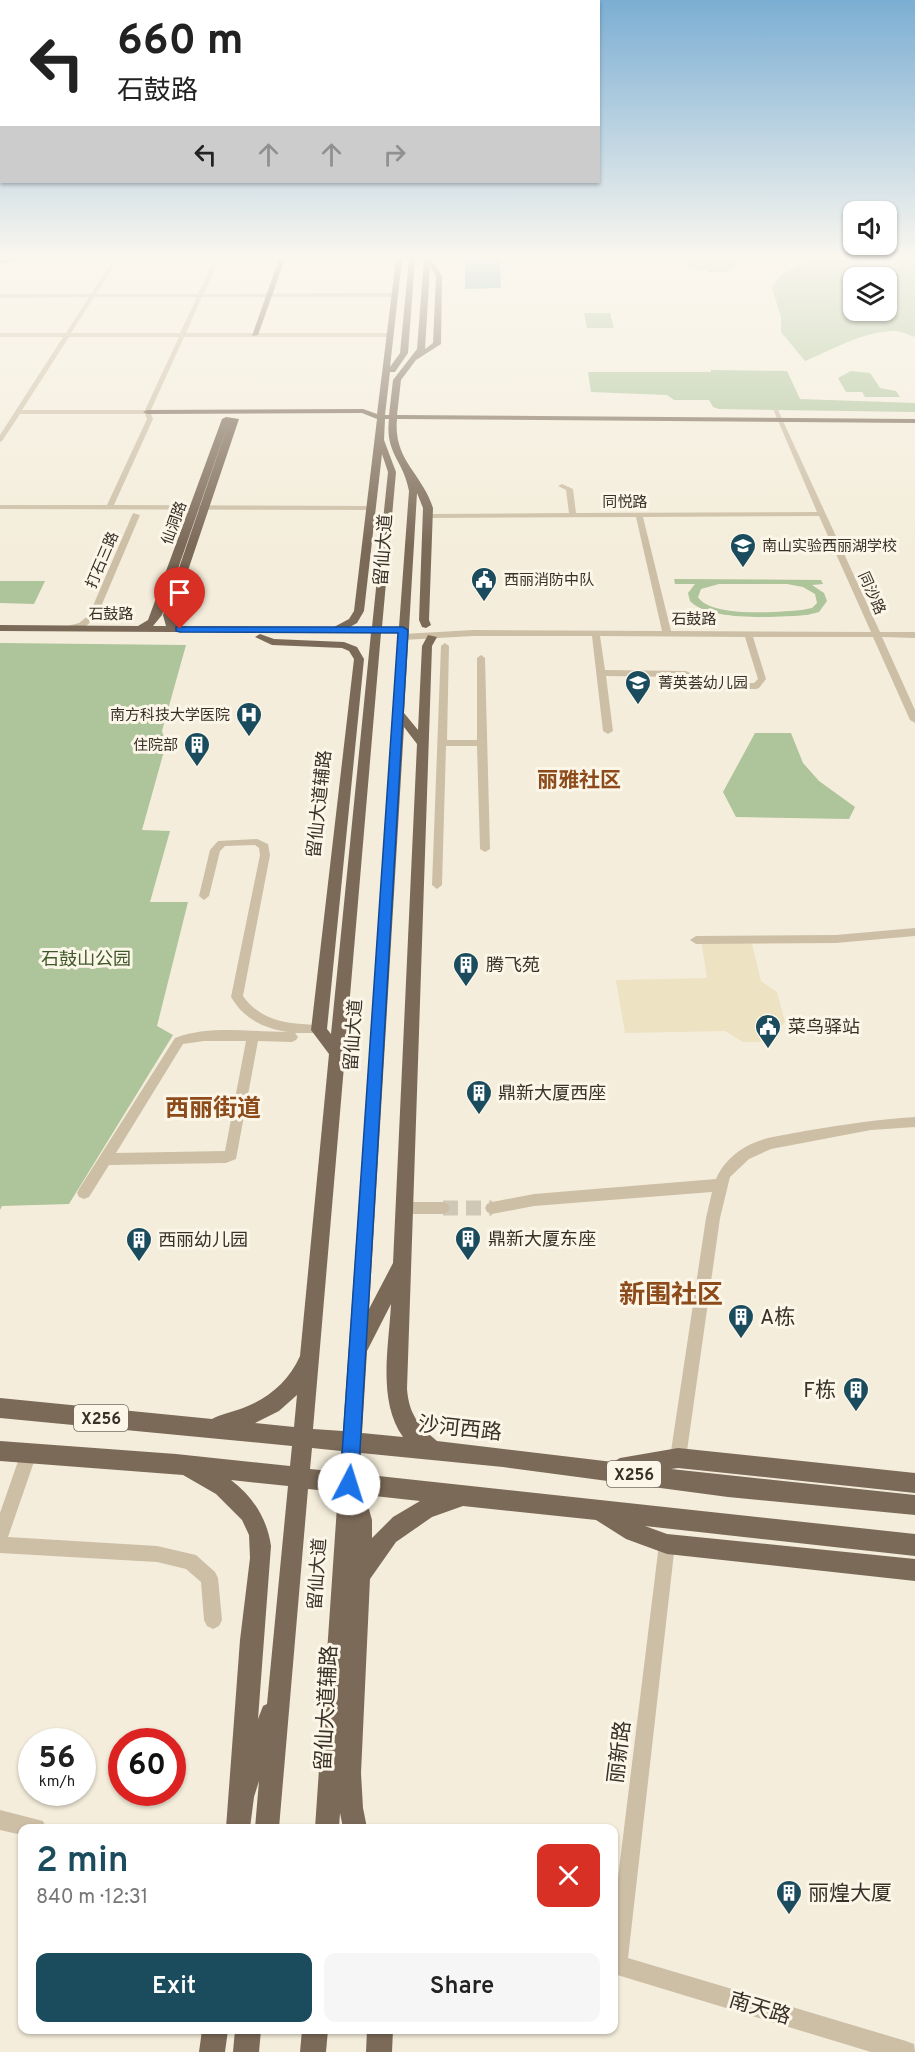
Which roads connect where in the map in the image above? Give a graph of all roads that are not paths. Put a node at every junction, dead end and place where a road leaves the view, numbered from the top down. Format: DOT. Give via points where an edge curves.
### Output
graph roads {
  1 [pos="403,354"];
  2 [pos="55,355"];
  3 [pos="174,355"];
  4 [pos="387,355"];
  5 [pos="417,355"];
  6 [pos="420,355"];
  7 [pos="415,358"];
  8 [pos="384,382"];
  9 [pos="363,411"];
  10 [pos="19,412"];
  11 [pos="382,412"];
  12 [pos="915,413"];
  13 [pos="393,414"];
  14 [pos="777,414"];
  15 [pos="148,415"];
  16 [pos="231,419"];
  17 [pos="915,421"];
  18 [pos="379,435"];
  19 [pos="0,440"];
  20 [pos="410,474"];
  21 [pos="562,486"];
  22 [pos="0,507"];
  23 [pos="109,508"];
  24 [pos="200,508"];
  25 [pos="371,508"];
  26 [pos="822,514"];
  27 [pos="136,515"];
  28 [pos="428,516"];
  29 [pos="573,516"];
  30 [pos="639,516"];
  31 [pos="368,543"];
  32 [pos="427,552"];
  33 [pos="382,574"];
  34 [pos="407,577"];
  35 [pos="379,606"];
  36 [pos="405,608"];
  37 [pos="93,616"];
  38 [pos="0,628"];
  39 [pos="67,629"];
  40 [pos="111,629"];
  41 [pos="139,629"];
  42 [pos="180,629"];
  43 [pos="333,633"];
  44 [pos="376,633"];
  45 [pos="403,633"];
  46 [pos="596,634"];
  47 [pos="667,634"];
  48 [pos="748,634"];
  49 [pos="438,635"];
  50 [pos="876,635"];
  51 [pos="915,635"];
  52 [pos="0,637"];
  53 [pos="260,637"];
  54 [pos="481,658"];
  55 [pos="402,660"];
  56 [pos="373,662"];
  57 [pos="601,673"];
  58 [pos="370,694"];
  59 [pos="398,712"];
  60 [pos="353,718"];
  61 [pos="915,720"];
  62 [pos="608,731"];
  63 [pos="441,743"];
  64 [pos="482,743"];
  65 [pos="423,744"];
  66 [pos="485,849"];
  67 [pos="437,885"];
  68 [pos="204,896"];
  69 [pos="915,932"];
  70 [pos="696,940"];
  71 [pos="320,1030"];
  72 [pos="253,1037"];
  73 [pos="292,1037"];
  74 [pos="338,1053"];
  75 [pos="915,1122"];
  76 [pos="105,1159"];
  77 [pos="720,1185"];
  78 [pos="84,1193"];
  79 [pos="404,1208"];
  80 [pos="443,1208"];
  81 [pos="492,1208"];
  82 [pos="402,1264"];
  83 [pos="312,1347"];
  84 [pos="358,1351"];
  85 [pos="0,1408"];
  86 [pos="202,1428"];
  87 [pos="304,1437"];
  88 [pos="352,1442"];
  89 [pos="435,1450"];
  90 [pos="0,1451"];
  91 [pos="29,1453"];
  92 [pos="678,1458"];
  93 [pos="176,1464"];
  94 [pos="597,1469"];
  95 [pos="300,1478"];
  96 [pos="915,1483"];
  97 [pos="349,1484"];
  98 [pos="469,1497"];
  99 [pos="915,1505"];
  100 [pos="598,1511"];
  101 [pos="0,1537"];
  102 [pos="667,1544"];
  103 [pos="0,1545"];
  104 [pos="915,1545"];
  105 [pos="915,1570"];
  106 [pos="359,1577"];
  107 [pos="213,1620"];
  108 [pos="280,1689"];
  109 [pos="243,1797"];
  110 [pos="0,1820"];
  111 [pos="18,1824"];
  112 [pos="239,1824"];
  113 [pos="267,1824"];
  114 [pos="327,1824"];
  115 [pos="355,1824"];
  116 [pos="618,1940"];
  117 [pos="618,1965"];
  118 [pos="214,2034"];
  119 [pos="248,2034"];
  120 [pos="315,2034"];
  121 [pos="380,2034"];
  122 [pos="212,2052"];
  123 [pos="246,2052"];
  124 [pos="313,2052"];
  125 [pos="379,2052"];
  126 [pos="906,2052"];
  1 -- 8 [label="main road, 留仙大道"];
  2 -- 10 [label="street"];
  3 -- 15 [label="street"];
  4 -- 8 [label="main road"];
  5 -- 7 [label="main road, 留仙大道"];
  6 -- 7 [label="main road"];
  7 -- 13 [label="main road, 留仙大道" via="397,380"];
  8 -- 11 [label="main road, 留仙大道"];
  9 -- 11 [label="main road"];
  9 -- 11 [label="main road" via="375,408"];
  9 -- 15 [label="main road"];
  10 -- 15 [label="street"];
  10 -- 19 [label="street"];
  11 -- 13 [label="main road"];
  11 -- 18 [label="main road, 留仙大道"];
  12 -- 14 [label="main road"];
  13 -- 14 [label="main road"];
  13 -- 20 [label="main road, 留仙大道" via="392,442"];
  14 -- 17 [label="main road"];
  14 -- 26 [label="street, 同沙路"];
  15 -- 23 [label="street"];
  16 -- 24 [label="main road, 仙洞路"];
  18 -- 25 [label="main road"];
  18 -- 33 [label="main road, 留仙大道" via="392,472"];
  20 -- 28 [label="main road" via="425,498"];
  20 -- 34 [label="main road, 留仙大道" via="413,491"];
  21 -- 29 [label="street" via="569,489"];
  22 -- 23 [label="street"];
  23 -- 24 [label="street"];
  24 -- 25 [label="street"];
  24 -- 41 [label="main road, 仙洞路" via="157,615"];
  24 -- 42 [label="main road, 仙洞路" via="168,615 170,624"];
  25 -- 31 [label="main road"];
  26 -- 30 [label="street, 同悦路"];
  26 -- 50 [label="street, 同沙路"];
  27 -- 37 [label="street, 打石三路"];
  28 -- 29 [label="street, 同悦路"];
  28 -- 32 [label="main road"];
  29 -- 30 [label="street, 同悦路"];
  30 -- 47 [label="street"];
  31 -- 33 [label="main road"];
  31 -- 43 [label="main road" via="359,611 353,621"];
  32 -- 34 [label="main road"];
  32 -- 49 [label="main road" via="424,620"];
  33 -- 35 [label="main road, 留仙大道"];
  34 -- 36 [label="main road, 留仙大道"];
  35 -- 43 [label="main road" via="369,619"];
  35 -- 44 [label="main road, 留仙大道"];
  36 -- 45 [label="main road, 留仙大道"];
  36 -- 49 [label="main road" via="412,619"];
  37 -- 39 [label="street" via="82,625"];
  37 -- 40 [label="street" via="97,624"];
  38 -- 39 [label="main road, 石鼓路"];
  39 -- 40 [label="main road, 石鼓路"];
  40 -- 41 [label="main road, 石鼓路"];
  41 -- 42 [label="main road, 石鼓路"];
  42 -- 43 [label="main road, 石鼓路"];
  43 -- 44 [label="main road, 石鼓路"];
  43 -- 53 [label="main road, 石鼓路"];
  43 -- 56 [label="main road" via="361,646"];
  44 -- 45 [label="main road, 石鼓路"];
  44 -- 56 [label="main road, 留仙大道"];
  45 -- 49 [label="street, 石鼓路"];
  45 -- 55 [label="main road, 留仙大道"];
  46 -- 47 [label="street, 石鼓路"];
  46 -- 49 [label="street, 石鼓路"];
  46 -- 57 [label="street"];
  47 -- 48 [label="street, 石鼓路"];
  48 -- 50 [label="street, 石鼓路"];
  48 -- 57 [label="street" via="762,679 756,686 709,686 686,674"];
  49 -- 55 [label="main road" via="410,647"];
  49 -- 63 [label="street"];
  49 -- 65 [label="main road" via="427,646"];
  50 -- 51 [label="street, 石鼓路"];
  50 -- 61 [label="street, 同沙路"];
  52 -- 53 [label="main road, 石鼓路"];
  53 -- 60 [label="main road, 留仙大道辅路" via="272,642 332,643 353,650 359,659"];
  54 -- 64 [label="street"];
  55 -- 59 [label="main road, 留仙大道"];
  56 -- 58 [label="main road, 留仙大道"];
  57 -- 62 [label="street"];
  58 -- 60 [label="main road"];
  58 -- 74 [label="main road, 留仙大道"];
  59 -- 65 [label="main road"];
  59 -- 84 [label="main road, 留仙大道"];
  60 -- 71 [label="main road, 留仙大道辅路"];
  63 -- 64 [label="street"];
  63 -- 67 [label="street"];
  64 -- 66 [label="street"];
  65 -- 79 [label="main road"];
  68 -- 71 [label="street" via="215,850 222,843 257,842 264,846 237,997 243,1009 286,1029"];
  69 -- 70 [label="street" via="836,939"];
  71 -- 74 [label="main road"];
  72 -- 73 [label="street"];
  72 -- 76 [label="street" via="197,1037 179,1041"];
  72 -- 76 [label="street" via="231,1155"];
  74 -- 83 [label="main road, 留仙大道"];
  75 -- 77 [label="street" via="871,1125 771,1143 733,1164"];
  76 -- 78 [label="street"];
  77 -- 81 [label="street" via="534,1200"];
  77 -- 92 [label="street"];
  79 -- 80 [label="street"];
  79 -- 82 [label="main road"];
  82 -- 84 [label="main road"];
  82 -- 89 [label="main road" via="398,1402 408,1430"];
  83 -- 86 [label="main road" via="300,1375 280,1398 237,1421"];
  83 -- 87 [label="main road, 留仙大道"];
  84 -- 88 [label="main road, 留仙大道"];
  85 -- 86 [label="main road, 沙河西路 / X256"];
  86 -- 87 [label="main road, 沙河西路 / X256"];
  87 -- 88 [label="main road, 沙河西路 / X256"];
  87 -- 95 [label="main road, 留仙大道"];
  88 -- 89 [label="main road, 沙河西路 / X256"];
  88 -- 97 [label="main road, 留仙大道"];
  89 -- 94 [label="main road, 沙河西路 / X256"];
  90 -- 91 [label="main road, X256"];
  91 -- 93 [label="main road, X256"];
  91 -- 101 [label="street"];
  92 -- 94 [label="main road"];
  92 -- 96 [label="main road"];
  93 -- 95 [label="main road, X256"];
  93 -- 109 [label="main road" via="222,1485 240,1501 259,1535"];
  94 -- 99 [label="main road, 沙河西路 / X256" via="728,1487"];
  95 -- 97 [label="main road, X256"];
  95 -- 108 [label="main road, 留仙大道"];
  97 -- 98 [label="main road, X256"];
  97 -- 106 [label="main road, 留仙大道辅路" via="362,1520"];
  97 -- 114 [label="main road, 留仙大道"];
  98 -- 100 [label="main road, X256"];
  98 -- 106 [label="main road" via="424,1509 403,1521 383,1539"];
  100 -- 102 [label="main road" via="633,1532"];
  100 -- 104 [label="main road, X256"];
  102 -- 105 [label="main road"];
  102 -- 116 [label="street, 丽新路"];
  103 -- 107 [label="street" via="157,1554 190,1561 209,1578"];
  106 -- 115 [label="main road, 留仙大道辅路" via="349,1773"];
  108 -- 109 [label="main road"];
  108 -- 113 [label="main road, 留仙大道"];
  109 -- 112 [label="main road"];
  110 -- 111 [label="street"];
  117 -- 126 [label="street, 南天路"];
  118 -- 122 [label="main road"];
  119 -- 123 [label="main road"];
  120 -- 124 [label="main road"];
  121 -- 125 [label="main road"];
}
